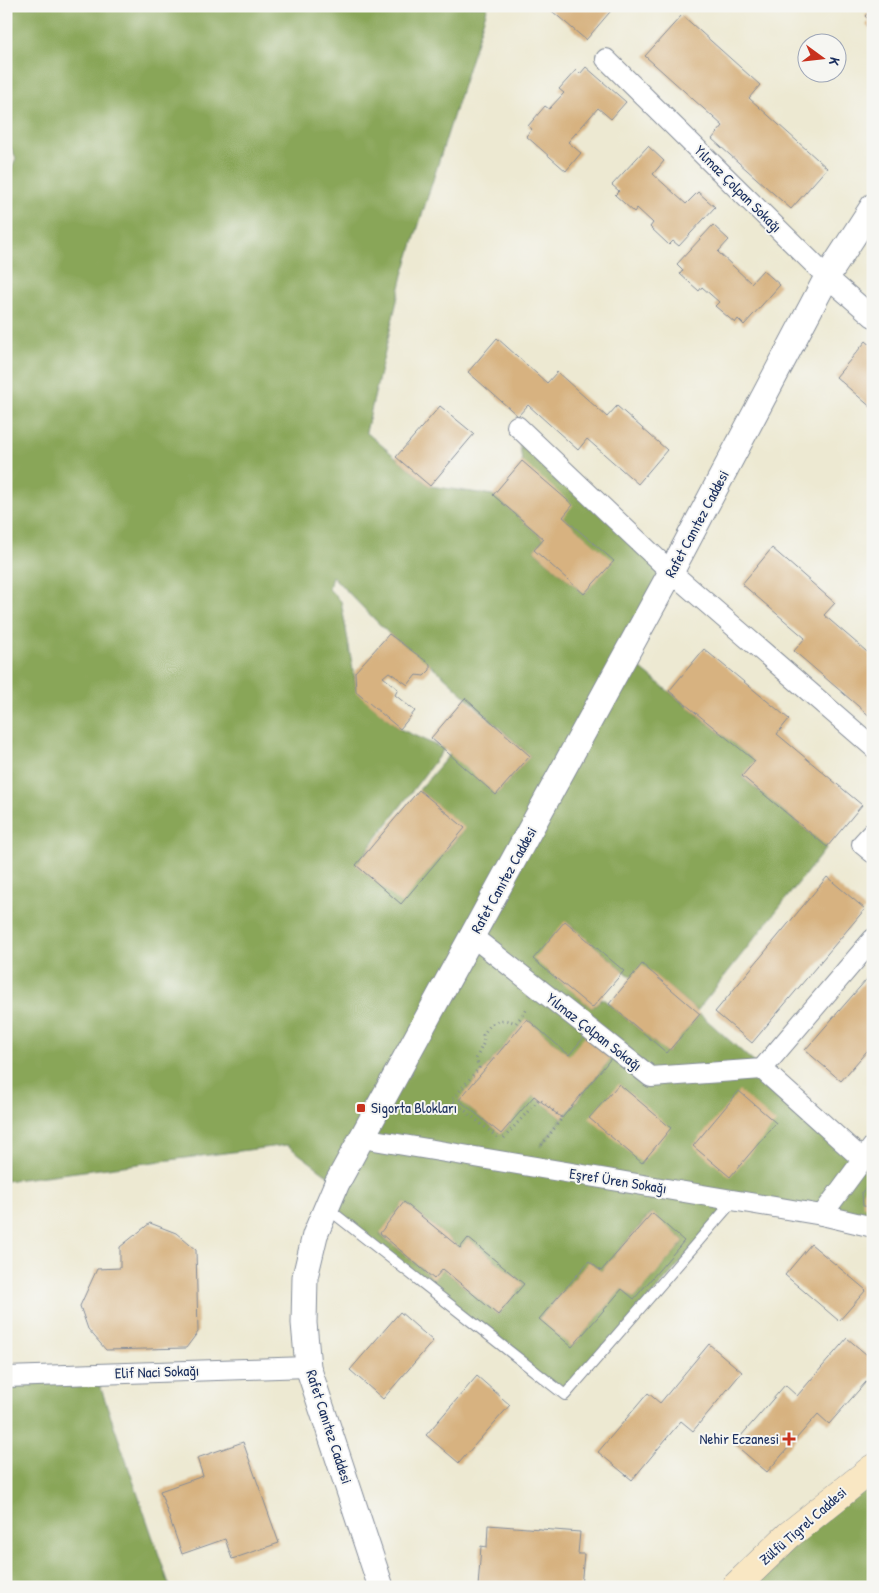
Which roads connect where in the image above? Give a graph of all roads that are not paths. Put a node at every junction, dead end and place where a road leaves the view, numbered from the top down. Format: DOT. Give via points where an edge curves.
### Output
graph roads {
  1 [pos="606,58"];
  2 [pos="873,206"];
  3 [pos="828,277"];
  4 [pos="873,317"];
  5 [pos="517,426"];
  6 [pos="671,572"];
  7 [pos="873,747"];
  8 [pos="873,832"];
  9 [pos="873,853"];
  10 [pos="473,937"];
  11 [pos="873,939"];
  12 [pos="762,1069"];
  13 [pos="362,1138"];
  14 [pos="867,1152"];
  15 [pos="735,1200"];
  16 [pos="325,1207"];
  17 [pos="822,1215"];
  18 [pos="873,1227"];
  19 [pos="308,1367"];
  20 [pos="6,1377"];
  21 [pos="873,1468"];
  22 [pos="381,1587"];
  23 [pos="735,1587"];
  1 -- 3 [label="street, Yılmaz Çolpan Sokağı"];
  2 -- 3 [label="street, Rafet Canıtez Caddesi"];
  3 -- 4 [label="street, Yılmaz Çolpan Sokağı"];
  3 -- 6 [label="street, Rafet Canıtez Caddesi"];
  5 -- 6 [label="street"];
  6 -- 7 [label="street"];
  6 -- 10 [label="street, Rafet Canıtez Caddesi"];
  8 -- 9 [label="street" via="862,844"];
  10 -- 12 [label="street, Yılmaz Çolpan Sokağı" via="651,1077"];
  10 -- 13 [label="street, Rafet Canıtez Caddesi"];
  11 -- 12 [label="street"];
  12 -- 14 [label="street"];
  13 -- 15 [label="street, Eşref Üren Sokağı"];
  13 -- 16 [label="street, Rafet Canıtez Caddesi"];
  14 -- 17 [label="street"];
  15 -- 16 [label="lane" via="565,1395"];
  15 -- 17 [label="street, Eşref Üren Sokağı"];
  16 -- 19 [label="street, Rafet Canıtez Caddesi" via="305,1276 304,1323"];
  17 -- 18 [label="street, Eşref Üren Sokağı"];
  19 -- 20 [label="street, Elif Naci Sokağı"];
  19 -- 22 [label="street, Rafet Canıtez Caddesi"];
  21 -- 23 [label="main road, Zülfü Tigrel Caddesi" via="789,1535"];
}
